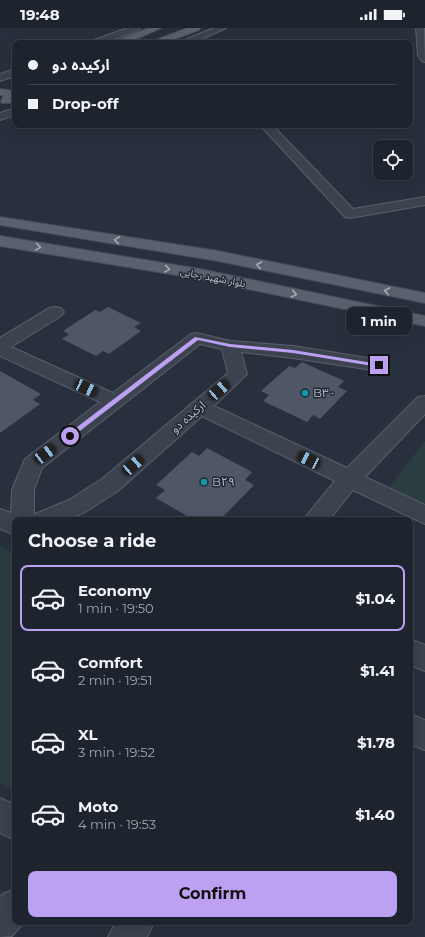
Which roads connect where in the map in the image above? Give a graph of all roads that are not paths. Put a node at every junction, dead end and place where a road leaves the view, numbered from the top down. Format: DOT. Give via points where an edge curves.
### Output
graph roads {
  1 [pos="136,28"];
  2 [pos="157,28"];
  3 [pos="196,28"];
  4 [pos="222,28"];
  5 [pos="420,28"];
  6 [pos="102,40"];
  7 [pos="127,40"];
  8 [pos="164,40"];
  9 [pos="192,40"];
  10 [pos="413,56"];
  11 [pos="424,57"];
  12 [pos="12,73"];
  13 [pos="0,78"];
  14 [pos="12,83"];
  15 [pos="0,88"];
  16 [pos="12,112"];
  17 [pos="0,117"];
  18 [pos="269,128"];
  19 [pos="425,201"];
  20 [pos="0,221"];
  21 [pos="0,241"];
  22 [pos="425,298"];
  23 [pos="55,312"];
  24 [pos="425,321"];
  25 [pos="0,346"];
  26 [pos="230,346"];
  27 [pos="0,349"];
  28 [pos="379,365"];
  29 [pos="114,401"];
  30 [pos="425,402"];
  31 [pos="200,407"];
  32 [pos="350,479"];
  33 [pos="425,515"];
  34 [pos="22,517"];
  35 [pos="50,517"];
  36 [pos="318,517"];
  37 [pos="0,518"];
  38 [pos="12,524"];
  39 [pos="413,653"];
  40 [pos="425,660"];
  41 [pos="413,730"];
  42 [pos="425,736"];
  43 [pos="0,814"];
  44 [pos="12,822"];
  45 [pos="12,910"];
  46 [pos="0,924"];
  47 [pos="135,925"];
  48 [pos="126,937"];
  1 -- 6 [label="street"];
  2 -- 7 [label="main road"];
  3 -- 8 [label="main road"];
  4 -- 9 [label="street"];
  5 -- 11 [label="street"];
  10 -- 11 [label="street"];
  12 -- 13 [label="street"];
  14 -- 15 [label="main road"];
  16 -- 17 [label="street"];
  18 -- 19 [label="street" via="350,214"];
  22 -- 20 [label="main road, بلوار شهید رجایی, one-way" via="218,256"];
  21 -- 24 [label="main road, بلوار شهید رجایی, one-way" via="200,274"];
  23 -- 25 [label="street"];
  26 -- 28 [label="street" via="293,352"];
  26 -- 29 [label="street" via="197,338"];
  26 -- 31 [label="street, ارکیده دو" via="238,374"];
  27 -- 29 [label="street"];
  29 -- 34 [label="street" via="33,464 22,490"];
  30 -- 32 [label="street"];
  31 -- 32 [label="street"];
  31 -- 35 [label="street, ارکیده دو" via="110,485 78,506"];
  32 -- 33 [label="street"];
  32 -- 36 [label="street"];
  37 -- 38 [label="street"];
  39 -- 40 [label="street"];
  41 -- 42 [label="street"];
  43 -- 44 [label="street"];
  45 -- 46 [label="street"];
  47 -- 48 [label="street"];
}
